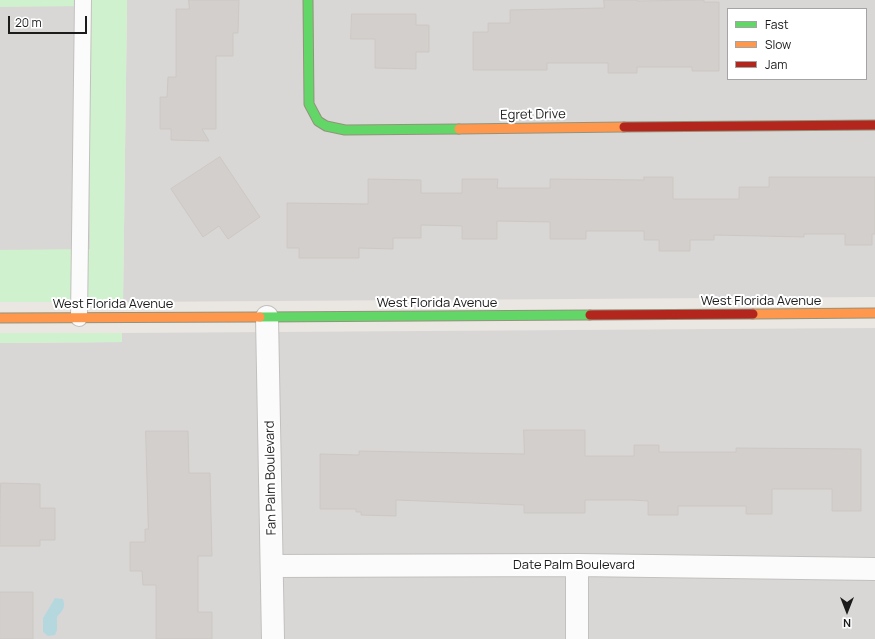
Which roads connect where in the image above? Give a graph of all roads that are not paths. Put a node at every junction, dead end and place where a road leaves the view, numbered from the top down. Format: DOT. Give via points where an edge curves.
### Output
graph roads {
  1 [pos="83,0"];
  2 [pos="308,0"];
  3 [pos="875,125"];
  4 [pos="875,313"];
  5 [pos="267,317"];
  6 [pos="0,318"];
  7 [pos="79,318"];
  8 [pos="577,565"];
  9 [pos="272,566"];
  10 [pos="875,569"];
  11 [pos="273,639"];
  12 [pos="577,639"];
  1 -- 7 [label="lane"];
  2 -- 3 [label="street, Egret Drive" via="309,104 313,116 325,126 345,130"];
  4 -- 5 [label="street, West Florida Avenue"];
  5 -- 7 [label="street, West Florida Avenue"];
  5 -- 9 [label="street, Fan Palm Boulevard"];
  6 -- 7 [label="street, West Florida Avenue"];
  8 -- 9 [label="street, Date Palm Boulevard"];
  8 -- 10 [label="street, Date Palm Boulevard"];
  8 -- 12 [label="street"];
  9 -- 11 [label="street, Fan Palm Boulevard"];
}
